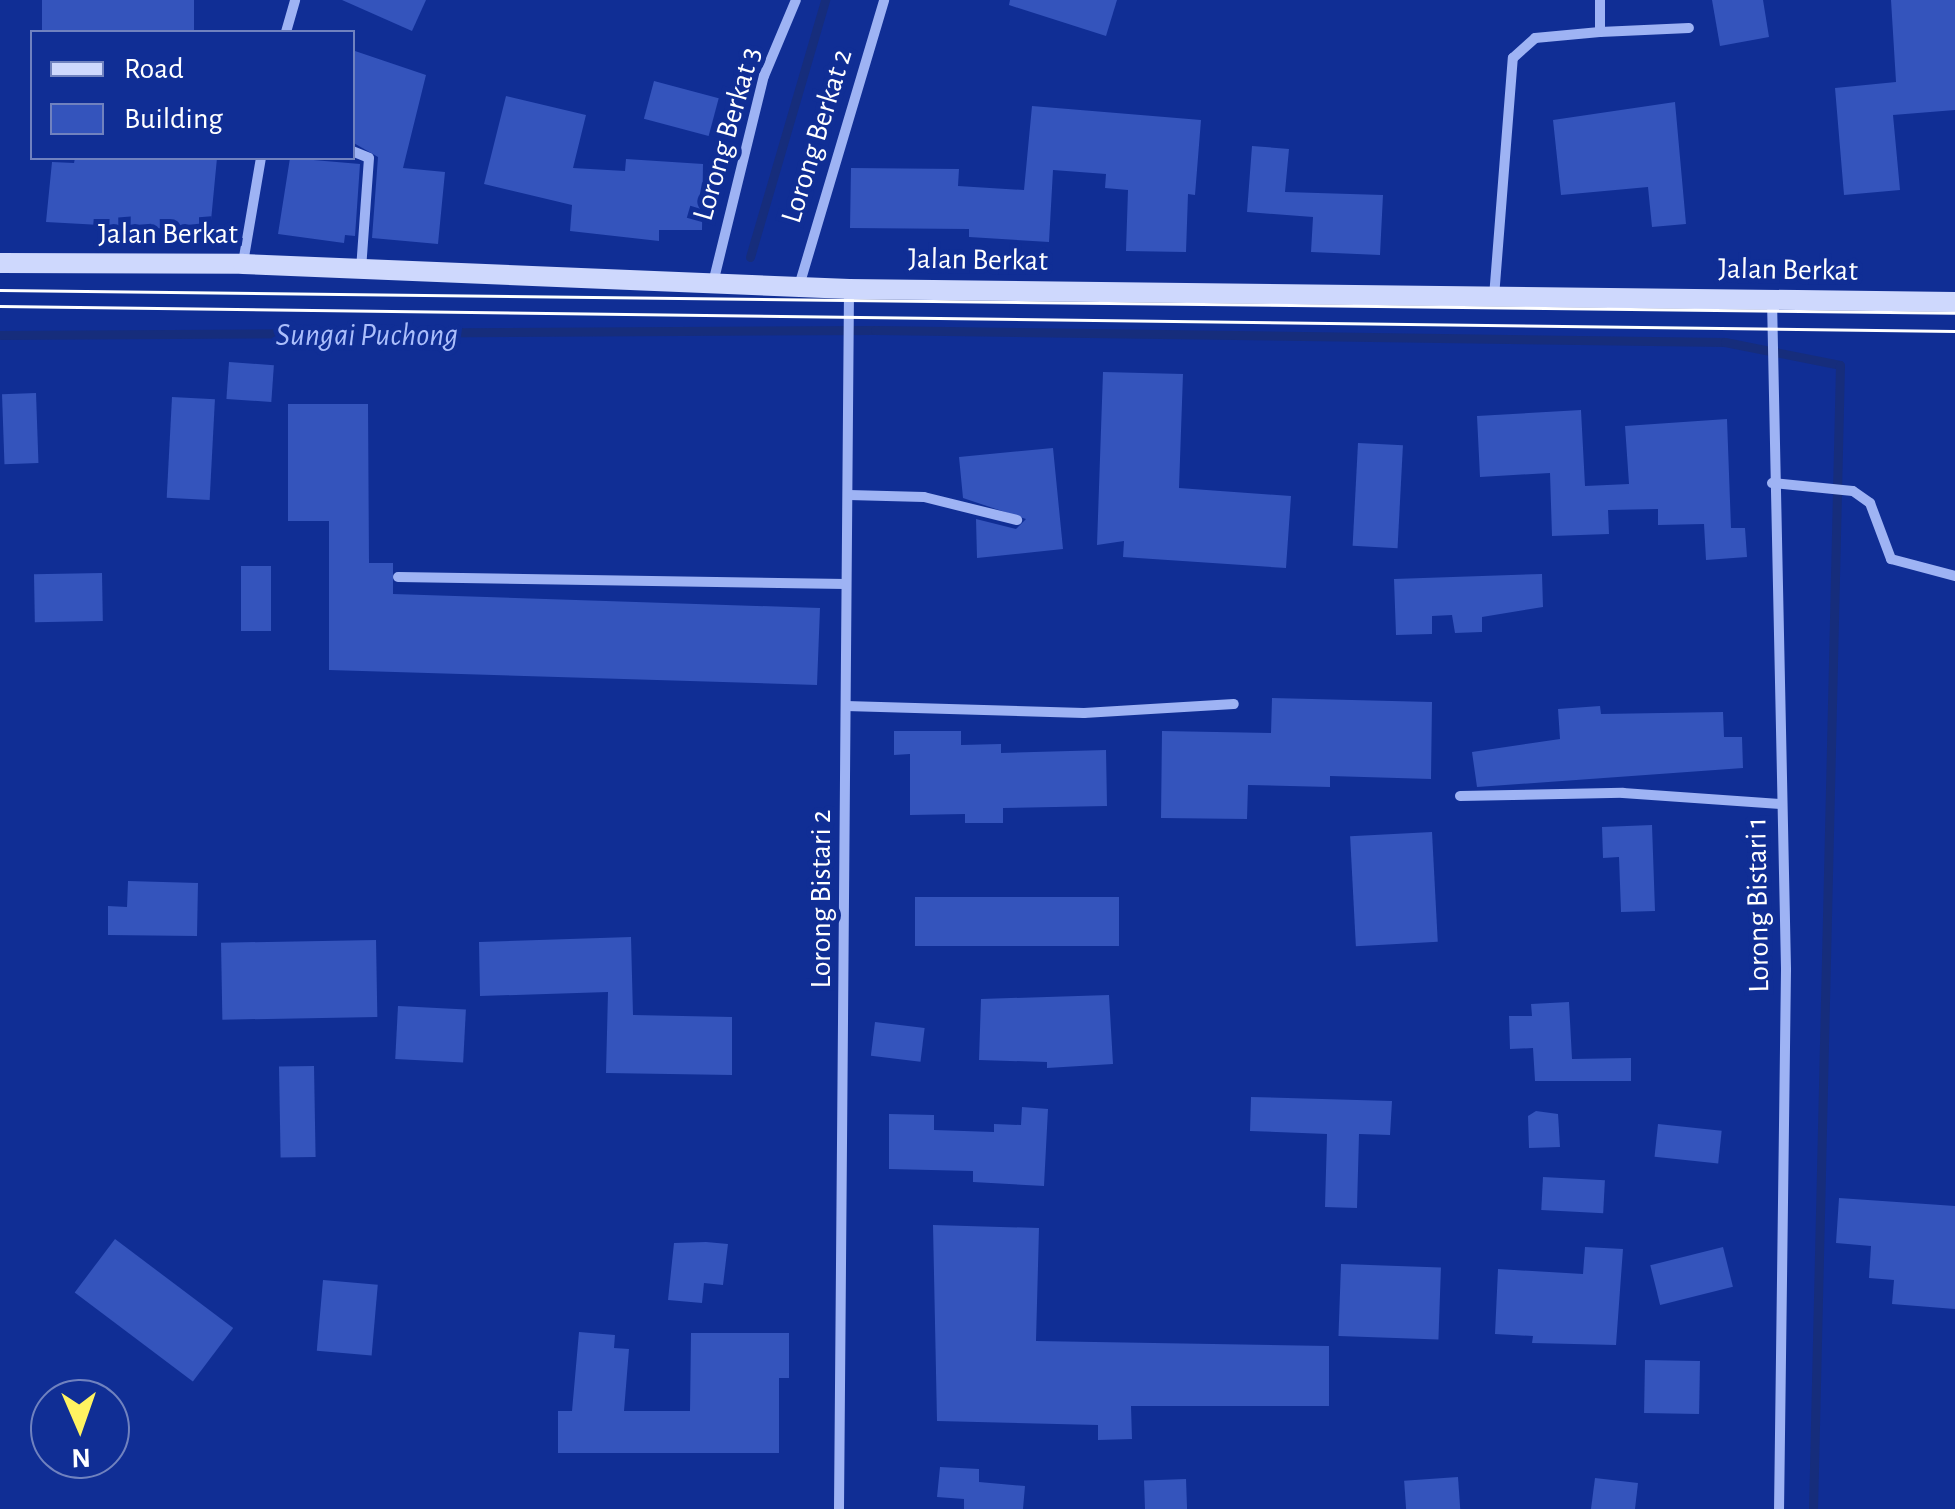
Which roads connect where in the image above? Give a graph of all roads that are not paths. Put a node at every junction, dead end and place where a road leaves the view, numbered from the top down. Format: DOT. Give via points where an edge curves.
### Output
graph roads {
  1 [pos="295,0"];
  2 [pos="796,0"];
  3 [pos="884,0"];
  4 [pos="1600,0"];
  5 [pos="1689,28"];
  6 [pos="287,30"];
  7 [pos="1600,32"];
  8 [pos="355,152"];
  9 [pos="261,160"];
  10 [pos="0,263"];
  11 [pos="243,264"];
  12 [pos="361,270"];
  13 [pos="712,284"];
  14 [pos="798,287"];
  15 [pos="849,289"];
  16 [pos="1494,297"];
  17 [pos="1772,300"];
  18 [pos="1955,302"];
  19 [pos="1772,484"];
  20 [pos="848,494"];
  21 [pos="1017,520"];
  22 [pos="1955,576"];
  23 [pos="398,577"];
  24 [pos="846,584"];
  25 [pos="1234,704"];
  26 [pos="846,706"];
  27 [pos="1460,796"];
  28 [pos="1781,804"];
  29 [pos="839,1509"];
  30 [pos="1779,1509"];
  1 -- 6 [label="street"];
  2 -- 13 [label="street, Lorong Berkat 3" via="764,76"];
  3 -- 14 [label="street, Lorong Berkat 2"];
  4 -- 7 [label="street"];
  5 -- 7 [label="street"];
  7 -- 16 [label="street" via="1536,38 1514,58"];
  8 -- 12 [label="street" via="369,158"];
  9 -- 11 [label="street"];
  10 -- 11 [label="street, Jalan Berkat"];
  11 -- 12 [label="street, Jalan Berkat"];
  12 -- 13 [label="street, Jalan Berkat"];
  13 -- 14 [label="street, Jalan Berkat"];
  14 -- 15 [label="street, Jalan Berkat"];
  15 -- 16 [label="street, Jalan Berkat"];
  15 -- 20 [label="street, Lorong Bistari 2"];
  16 -- 17 [label="street, Jalan Berkat"];
  17 -- 18 [label="street, Jalan Berkat"];
  17 -- 19 [label="street, Lorong Bistari 1"];
  19 -- 22 [label="street" via="1854,492 1870,503 1891,559"];
  19 -- 28 [label="street, Lorong Bistari 1"];
  20 -- 21 [label="street" via="924,497"];
  20 -- 24 [label="street, Lorong Bistari 2"];
  23 -- 24 [label="street"];
  24 -- 26 [label="street, Lorong Bistari 2"];
  25 -- 26 [label="street" via="1084,712"];
  26 -- 29 [label="street, Lorong Bistari 2"];
  27 -- 28 [label="street" via="1623,794"];
  28 -- 30 [label="street, Lorong Bistari 1" via="1786,970"];
}
